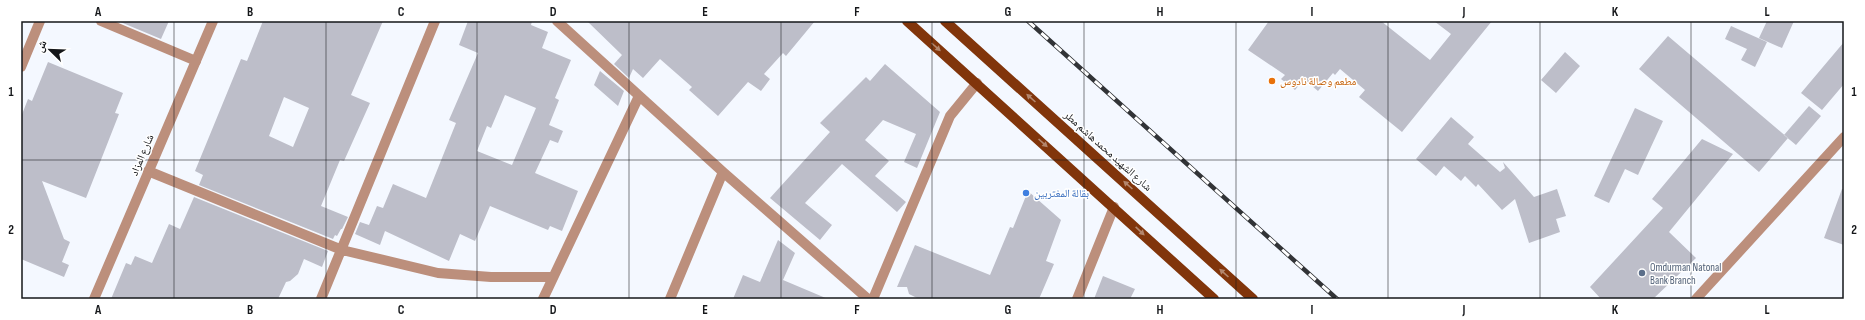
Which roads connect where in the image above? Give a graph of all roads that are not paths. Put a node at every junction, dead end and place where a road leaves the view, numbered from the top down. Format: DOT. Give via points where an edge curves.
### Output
graph roads {
  1 [pos="40,21"];
  2 [pos="101,21"];
  3 [pos="213,21"];
  4 [pos="435,21"];
  5 [pos="558,21"];
  6 [pos="907,21"];
  7 [pos="945,21"];
  8 [pos="196,61"];
  9 [pos="21,67"];
  10 [pos="976,83"];
  11 [pos="639,96"];
  12 [pos="1844,136"];
  13 [pos="148,171"];
  14 [pos="723,172"];
  15 [pos="1114,207"];
  16 [pos="342,250"];
  17 [pos="552,278"];
  18 [pos="94,299"];
  19 [pos="321,299"];
  20 [pos="543,299"];
  21 [pos="670,299"];
  22 [pos="868,299"];
  23 [pos="873,299"];
  24 [pos="1077,299"];
  25 [pos="1214,299"];
  26 [pos="1253,299"];
  27 [pos="1696,299"];
  1 -- 9 [label="street"];
  2 -- 8 [label="street"];
  3 -- 8 [label="street, شارع المزاد"];
  4 -- 16 [label="street"];
  5 -- 11 [label="street"];
  6 -- 10 [label="main road, one-way"];
  26 -- 7 [label="main road, شارع الشهيد محمد هاشم مطر, one-way"];
  8 -- 13 [label="street, شارع المزاد"];
  10 -- 15 [label="main road, one-way"];
  10 -- 23 [label="street" via="950,116"];
  11 -- 14 [label="street"];
  11 -- 17 [label="street"];
  12 -- 27 [label="street"];
  13 -- 16 [label="street"];
  13 -- 18 [label="street, شارع المزاد"];
  14 -- 21 [label="street"];
  14 -- 22 [label="street"];
  15 -- 24 [label="street"];
  15 -- 25 [label="main road, one-way"];
  16 -- 17 [label="street" via="438,273"];
  16 -- 19 [label="street"];
  17 -- 20 [label="street"];
}
